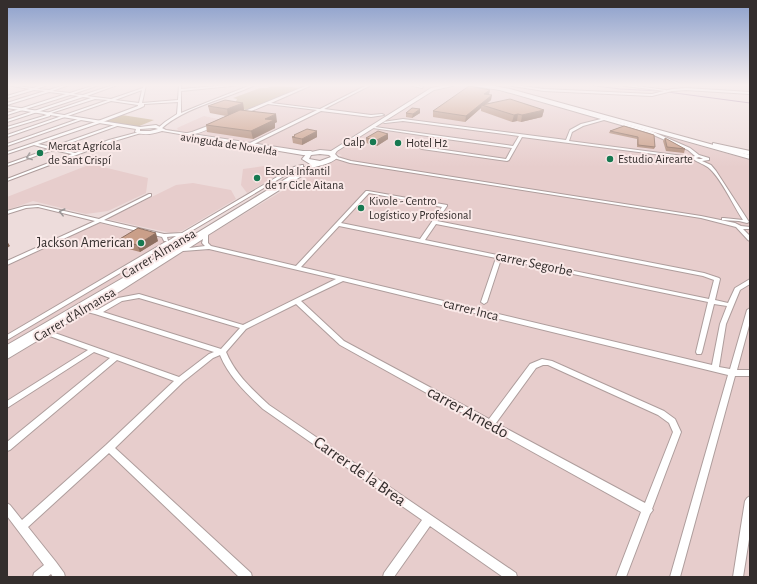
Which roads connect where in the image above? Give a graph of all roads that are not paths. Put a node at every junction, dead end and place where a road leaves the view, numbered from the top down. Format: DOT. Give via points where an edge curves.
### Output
graph roads {
  1 [pos="35,112"];
  2 [pos="37,112"];
  3 [pos="53,112"];
  4 [pos="75,112"];
  5 [pos="122,112"];
  6 [pos="179,112"];
  7 [pos="188,112"];
  8 [pos="244,112"];
  9 [pos="315,112"];
  10 [pos="339,112"];
  11 [pos="390,112"];
  12 [pos="397,112"];
  13 [pos="581,112"];
  14 [pos="591,112"];
  15 [pos="596,112"];
  16 [pos="48,114"];
  17 [pos="240,114"];
  18 [pos="382,115"];
  19 [pos="64,116"];
  20 [pos="371,116"];
  21 [pos="395,116"];
  22 [pos="82,119"];
  23 [pos="603,119"];
  24 [pos="374,120"];
  25 [pos="403,120"];
  26 [pos="7,121"];
  27 [pos="99,122"];
  28 [pos="385,122"];
  29 [pos="219,123"];
  30 [pos="118,125"];
  31 [pos="7,128"];
  32 [pos="375,128"];
  33 [pos="152,129"];
  34 [pos="160,129"];
  35 [pos="140,131"];
  36 [pos="185,134"];
  37 [pos="521,136"];
  38 [pos="7,137"];
  39 [pos="445,138"];
  40 [pos="20,140"];
  41 [pos="567,141"];
  42 [pos="7,144"];
  43 [pos="34,144"];
  44 [pos="249,145"];
  45 [pos="716,145"];
  46 [pos="514,147"];
  47 [pos="53,148"];
  48 [pos="324,152"];
  49 [pos="7,153"];
  50 [pos="76,154"];
  51 [pos="750,155"];
  52 [pos="695,157"];
  53 [pos="332,158"];
  54 [pos="308,161"];
  55 [pos="350,162"];
  56 [pos="707,162"];
  57 [pos="7,165"];
  58 [pos="7,180"];
  59 [pos="149,194"];
  60 [pos="735,206"];
  61 [pos="244,211"];
  62 [pos="233,212"];
  63 [pos="7,213"];
  64 [pos="219,213"];
  65 [pos="99,221"];
  66 [pos="434,222"];
  67 [pos="735,223"];
  68 [pos="338,224"];
  69 [pos="749,225"];
  70 [pos="188,232"];
  71 [pos="206,235"];
  72 [pos="750,235"];
  73 [pos="164,236"];
  74 [pos="750,239"];
  75 [pos="422,241"];
  76 [pos="166,246"];
  77 [pos="209,247"];
  78 [pos="179,252"];
  79 [pos="499,257"];
  80 [pos="7,263"];
  81 [pos="297,268"];
  82 [pos="343,279"];
  83 [pos="750,281"];
  84 [pos="297,301"];
  85 [pos="712,301"];
  86 [pos="484,302"];
  87 [pos="730,305"];
  88 [pos="86,309"];
  89 [pos="750,310"];
  90 [pos="97,313"];
  91 [pos="244,327"];
  92 [pos="47,333"];
  93 [pos="7,338"];
  94 [pos="7,344"];
  95 [pos="7,350"];
  96 [pos="93,350"];
  97 [pos="222,352"];
  98 [pos="699,352"];
  99 [pos="7,356"];
  100 [pos="115,358"];
  101 [pos="715,369"];
  102 [pos="733,373"];
  103 [pos="750,373"];
  104 [pos="180,380"];
  105 [pos="7,405"];
  106 [pos="490,424"];
  107 [pos="7,447"];
  108 [pos="109,448"];
  109 [pos="750,501"];
  110 [pos="7,508"];
  111 [pos="648,510"];
  112 [pos="429,519"];
  113 [pos="22,526"];
  114 [pos="52,566"];
  115 [pos="38,577"];
  116 [pos="60,577"];
  117 [pos="247,577"];
  118 [pos="388,577"];
  119 [pos="512,577"];
  120 [pos="621,577"];
  121 [pos="675,577"];
  122 [pos="738,577"];
  1 -- 26 [label="street"];
  2 -- 16 [label="main road"];
  3 -- 16 [label="street"];
  4 -- 19 [label="street"];
  5 -- 27 [label="street"];
  6 -- 33 [label="street"];
  7 -- 34 [label="street" via="169,121"];
  8 -- 17 [label="street"];
  9 -- 44 [label="street"];
  10 -- 20 [label="street"];
  11 -- 48 [label="main road"];
  12 -- 53 [label="main road" via="335,150"];
  13 -- 23 [label="street"];
  14 -- 51 [label="main road"];
  15 -- 45 [label="main road"];
  16 -- 19 [label="main road"];
  16 -- 31 [label="street"];
  18 -- 20 [label="street"];
  19 -- 22 [label="main road"];
  19 -- 38 [label="street"];
  20 -- 24 [label="street"];
  21 -- 25 [label="street"];
  22 -- 27 [label="main road"];
  22 -- 40 [label="street"];
  23 -- 41 [label="street" via="571,131"];
  23 -- 52 [label="street" via="667,138 689,149"];
  25 -- 28 [label="street"];
  25 -- 37 [label="street"];
  27 -- 30 [label="main road"];
  27 -- 43 [label="street"];
  29 -- 36 [label="street"];
  30 -- 35 [label="main road"];
  30 -- 47 [label="street"];
  32 -- 39 [label="street"];
  33 -- 34 [label="main road"];
  33 -- 35 [label="main road, avinguda de Novelda"];
  33 -- 54 [label="main road, avinguda de Novelda" via="161,133"];
  34 -- 36 [label="main road, avinguda de Novelda"];
  35 -- 50 [label="street"];
  36 -- 44 [label="main road, avinguda de Novelda"];
  37 -- 41 [label="street"];
  37 -- 46 [label="street"];
  38 -- 40 [label="street"];
  39 -- 46 [label="street"];
  39 -- 46 [label="street" via="425,143 422,148 508,160"];
  40 -- 42 [label="street"];
  40 -- 43 [label="street"];
  41 -- 52 [label="street"];
  43 -- 47 [label="street"];
  43 -- 49 [label="street"];
  44 -- 54 [label="main road, avinguda de Novelda"];
  45 -- 51 [label="highway"];
  47 -- 50 [label="street"];
  47 -- 57 [label="street, one-way"];
  48 -- 53 [label="main road"];
  48 -- 54 [label="main road"];
  50 -- 58 [label="street"];
  52 -- 56 [label="street"];
  52 -- 56 [label="street" via="706,157"];
  53 -- 54 [label="main road"];
  53 -- 55 [label="street"];
  53 -- 55 [label="street"];
  54 -- 61 [label="street, Carrer d'Almansa" via="307,171"];
  54 -- 62 [label="main road, Carrer d'Almansa"];
  54 -- 64 [label="street, Carrer d'Almansa"];
  55 -- 67 [label="street"];
  56 -- 60 [label="street"];
  59 -- 65 [label="street"];
  60 -- 67 [label="street"];
  60 -- 69 [label="street"];
  61 -- 62 [label="street, Carrer d'Almansa"];
  61 -- 71 [label="street, Carrer d'Almansa"];
  62 -- 64 [label="street, Carrer d'Almansa"];
  62 -- 94 [label="main road, Carrer Almansa"];
  62 -- 95 [label="main road, Carrer d'Almansa" via="131,277"];
  65 -- 63 [label="street, one-way" via="38,206"];
  64 -- 70 [label="street, Carrer d'Almansa"];
  65 -- 73 [label="street"];
  65 -- 80 [label="street"];
  66 -- 68 [label="street" via="445,206 368,192"];
  66 -- 75 [label="street"];
  66 -- 85 [label="street" via="717,279"];
  67 -- 69 [label="street"];
  67 -- 74 [label="street"];
  68 -- 75 [label="street, carrer Segorbe"];
  68 -- 81 [label="street"];
  69 -- 72 [label="street"];
  70 -- 73 [label="street"];
  70 -- 76 [label="street, Carrer d'Almansa"];
  71 -- 77 [label="street" via="205,244"];
  71 -- 78 [label="street, Carrer d'Almansa"];
  73 -- 76 [label="street"];
  75 -- 79 [label="street, carrer Segorbe"];
  76 -- 93 [label="street, Carrer d'Almansa"];
  77 -- 78 [label="street"];
  77 -- 81 [label="street, carrer Inca"];
  78 -- 88 [label="street, Carrer d'Almansa"];
  79 -- 85 [label="street, carrer Segorbe"];
  79 -- 86 [label="street"];
  81 -- 82 [label="street, carrer Inca"];
  82 -- 84 [label="street"];
  82 -- 101 [label="street, carrer Inca"];
  83 -- 87 [label="street" via="736,289"];
  84 -- 91 [label="street"];
  84 -- 106 [label="street, carrer Arnedo" via="342,343"];
  85 -- 87 [label="street, carrer Segorbe"];
  85 -- 98 [label="street"];
  87 -- 101 [label="street" via="723,324"];
  88 -- 90 [label="street"];
  88 -- 92 [label="street, Carrer d'Almansa"];
  89 -- 102 [label="street"];
  90 -- 91 [label="street, Carrer d'Almansa" via="120,299 139,296"];
  90 -- 97 [label="street"];
  91 -- 97 [label="street"];
  92 -- 96 [label="street"];
  92 -- 99 [label="street, Carrer d'Almansa"];
  96 -- 100 [label="street"];
  96 -- 105 [label="street"];
  97 -- 104 [label="street" via="211,356"];
  97 -- 112 [label="street, Carrer de la Brea" via="225,362 266,407"];
  100 -- 104 [label="street"];
  100 -- 107 [label="street"];
  101 -- 102 [label="street, carrer Inca"];
  102 -- 103 [label="street, carrer Inca"];
  102 -- 121 [label="street"];
  104 -- 108 [label="street"];
  106 -- 111 [label="street, carrer Arnedo"];
  106 -- 111 [label="street" via="533,366 542,362 661,413 672,421 678,432"];
  108 -- 113 [label="street"];
  108 -- 117 [label="street"];
  109 -- 122 [label="street"];
  110 -- 113 [label="street"];
  111 -- 120 [label="street"];
  112 -- 118 [label="street"];
  112 -- 119 [label="street, Carrer de la Brea"];
  113 -- 114 [label="street"];
  114 -- 115 [label="street"];
  114 -- 116 [label="street"];
}
